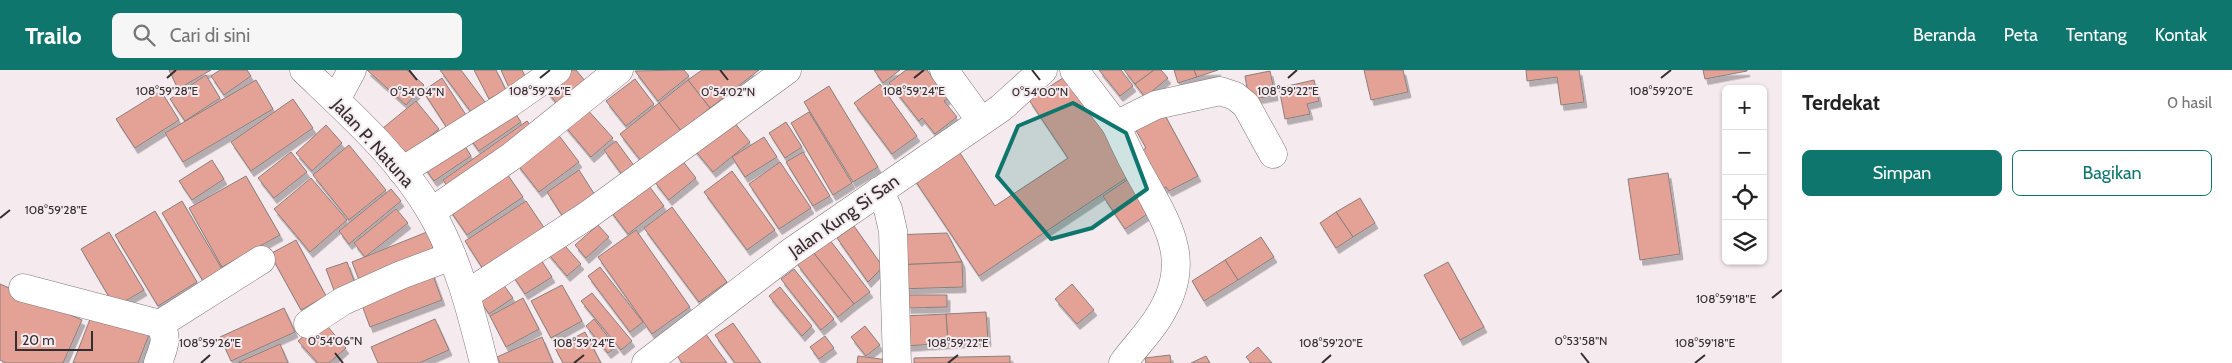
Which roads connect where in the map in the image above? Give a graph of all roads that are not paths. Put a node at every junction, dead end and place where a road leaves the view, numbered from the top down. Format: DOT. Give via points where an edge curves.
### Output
graph roads {
  1 [pos="304,70"];
  2 [pos="352,70"];
  3 [pos="557,70"];
  4 [pos="619,70"];
  5 [pos="786,70"];
  6 [pos="944,70"];
  7 [pos="1043,70"];
  8 [pos="1074,70"];
  9 [pos="336,100"];
  10 [pos="981,122"];
  11 [pos="1116,125"];
  12 [pos="1273,154"];
  13 [pos="402,171"];
  14 [pos="880,191"];
  15 [pos="431,212"];
  16 [pos="452,256"];
  17 [pos="261,260"];
  18 [pos="22,288"];
  19 [pos="467,294"];
  20 [pos="160,324"];
  21 [pos="308,324"];
  22 [pos="158,363"];
  23 [pos="484,363"];
  24 [pos="646,363"];
  25 [pos="896,363"];
  26 [pos="1123,363"];
  1 -- 9 [label="street, Jalan P. Natuna"];
  2 -- 9 [label="street"];
  3 -- 13 [label="street"];
  4 -- 15 [label="street" via="512,156"];
  5 -- 19 [label="street" via="588,215"];
  6 -- 10 [label="street"];
  7 -- 10 [label="street, Jalan Kung Si San"];
  8 -- 11 [label="street"];
  9 -- 13 [label="street, Jalan P. Natuna"];
  10 -- 14 [label="street, Jalan Kung Si San"];
  11 -- 12 [label="street" via="1156,106 1220,91 1235,96 1246,105"];
  11 -- 26 [label="street" via="1168,224 1177,266 1159,318"];
  13 -- 15 [label="street, Jalan P. Natuna"];
  14 -- 24 [label="street, Jalan Kung Si San" via="791,252"];
  14 -- 25 [label="street" via="893,231"];
  15 -- 16 [label="street, Jalan P. Natuna"];
  16 -- 19 [label="street, Jalan P. Natuna"];
  16 -- 21 [label="street" via="343,301"];
  17 -- 20 [label="street"];
  18 -- 20 [label="street"];
  19 -- 23 [label="street, Jalan P. Natuna"];
  20 -- 22 [label="street" via="166,340"];
}
